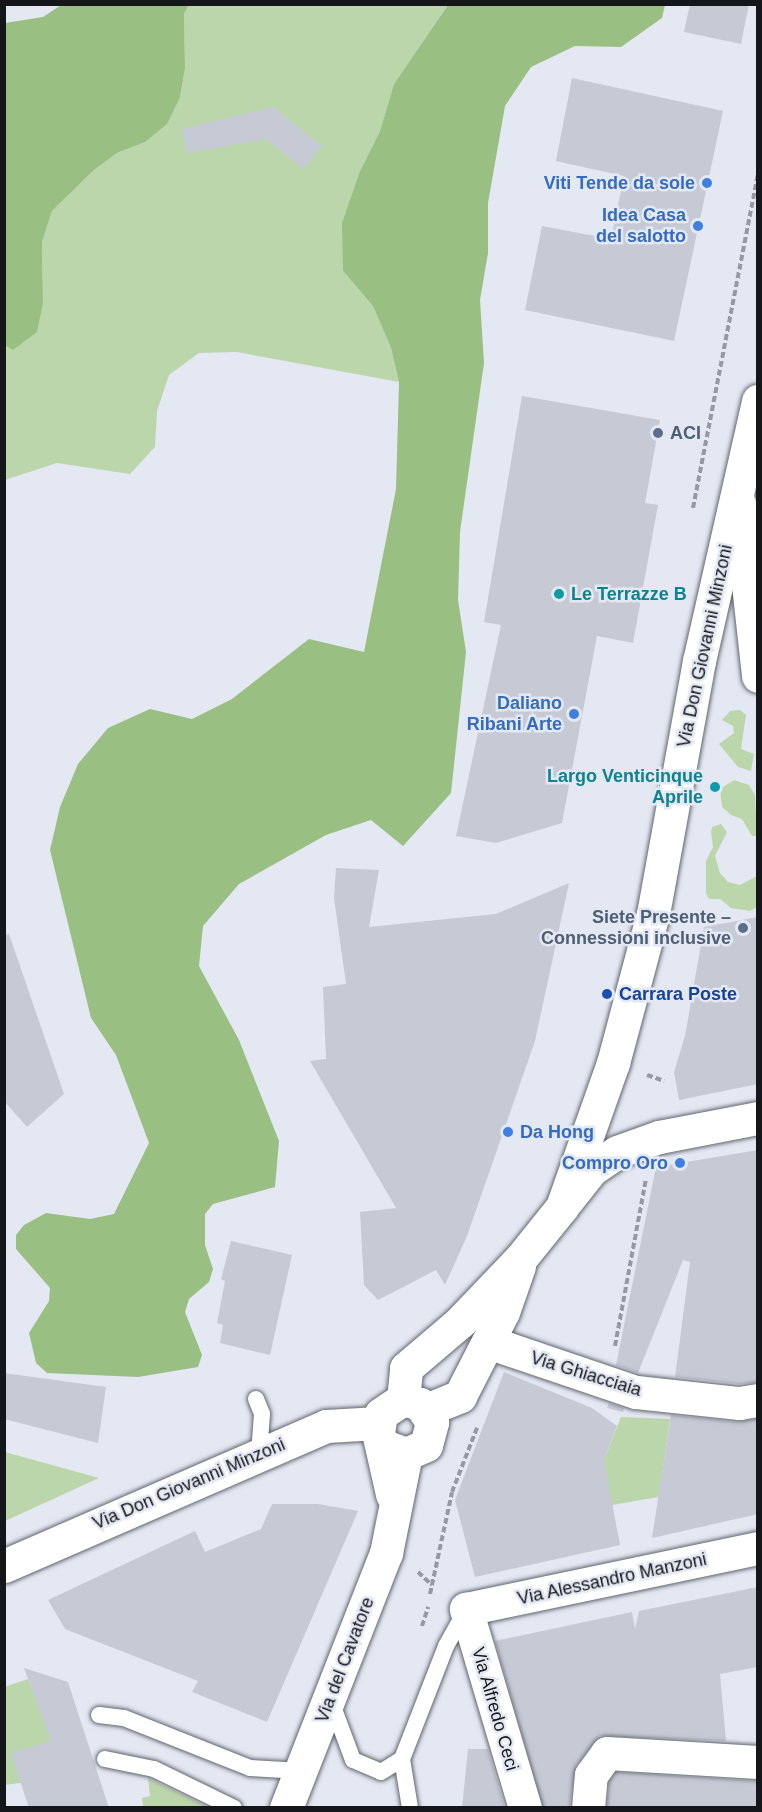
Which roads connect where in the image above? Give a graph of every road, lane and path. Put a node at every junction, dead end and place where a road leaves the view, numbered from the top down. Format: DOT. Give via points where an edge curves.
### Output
graph roads {
  1 [pos="758,401"];
  2 [pos="739,495"];
  3 [pos="739,529"];
  4 [pos="758,564"];
  5 [pos="758,676"];
  6 [pos="758,1118"];
  7 [pos="649,1166"];
  8 [pos="562,1207"];
  9 [pos="521,1258"];
  10 [pos="488,1342"];
  11 [pos="609,1383"];
  12 [pos="256,1399"];
  13 [pos="758,1400"];
  14 [pos="415,1404"];
  15 [pos="480,1420"];
  16 [pos="389,1440"];
  17 [pos="259,1454"];
  18 [pos="758,1548"];
  19 [pos="4,1566"];
  20 [pos="466,1610"];
  21 [pos="418,1635"];
  22 [pos="330,1700"];
  23 [pos="99,1715"];
  24 [pos="402,1758"];
  25 [pos="105,1759"];
  26 [pos="758,1762"];
  27 [pos="301,1771"];
  28 [pos="234,1808"];
  29 [pos="286,1808"];
  30 [pos="410,1808"];
  31 [pos="525,1808"];
  32 [pos="588,1808"];
  1 -- 2 [label="main road, Via Don Giovanni Minzoni"];
  2 -- 3 [label="main road"];
  2 -- 8 [label="main road, Via Don Giovanni Minzoni" via="699,661 653,914 613,1063"];
  3 -- 4 [label="main road"];
  3 -- 5 [label="main road"];
  6 -- 8 [label="main road" via="659,1137 617,1152 592,1169"];
  7 -- 11 [label="path"];
  8 -- 9 [label="main road, Via Don Giovanni Minzoni"];
  9 -- 10 [label="main road, Via Don Giovanni Minzoni" via="504,1312"];
  9 -- 14 [label="main road, Via Don Giovanni Minzoni" via="460,1322 406,1368"];
  10 -- 11 [label="main road, Via Ghiacciaia"];
  10 -- 14 [label="main road, Via Don Giovanni Minzoni" via="460,1396"];
  11 -- 13 [label="main road, Via Ghiacciaia" via="636,1392 739,1403"];
  12 -- 17 [label="lane" via="262,1414"];
  14 -- 16 [label="main road" via="386,1407"];
  14 -- 16 [label="main road" via="432,1433 420,1450"];
  15 -- 21 [label="path" via="452,1492"];
  16 -- 17 [label="main road, Via Don Giovanni Minzoni" via="326,1426"];
  16 -- 22 [label="main road, Via del Cavatore" via="395,1511 386,1553"];
  17 -- 19 [label="main road, Via Don Giovanni Minzoni"];
  18 -- 20 [label="main road, Via Alessandro Manzoni"];
  20 -- 24 [label="lane" via="442,1655"];
  20 -- 31 [label="main road, Via Alfredo Ceci"];
  22 -- 24 [label="lane" via="353,1760 381,1772"];
  22 -- 27 [label="main road, Via del Cavatore"];
  23 -- 27 [label="lane" via="124,1718 250,1768"];
  24 -- 30 [label="lane"];
  25 -- 28 [label="lane" via="154,1769"];
  26 -- 32 [label="main road" via="607,1753 591,1775"];
  27 -- 29 [label="main road, Via del Cavatore"];
}
